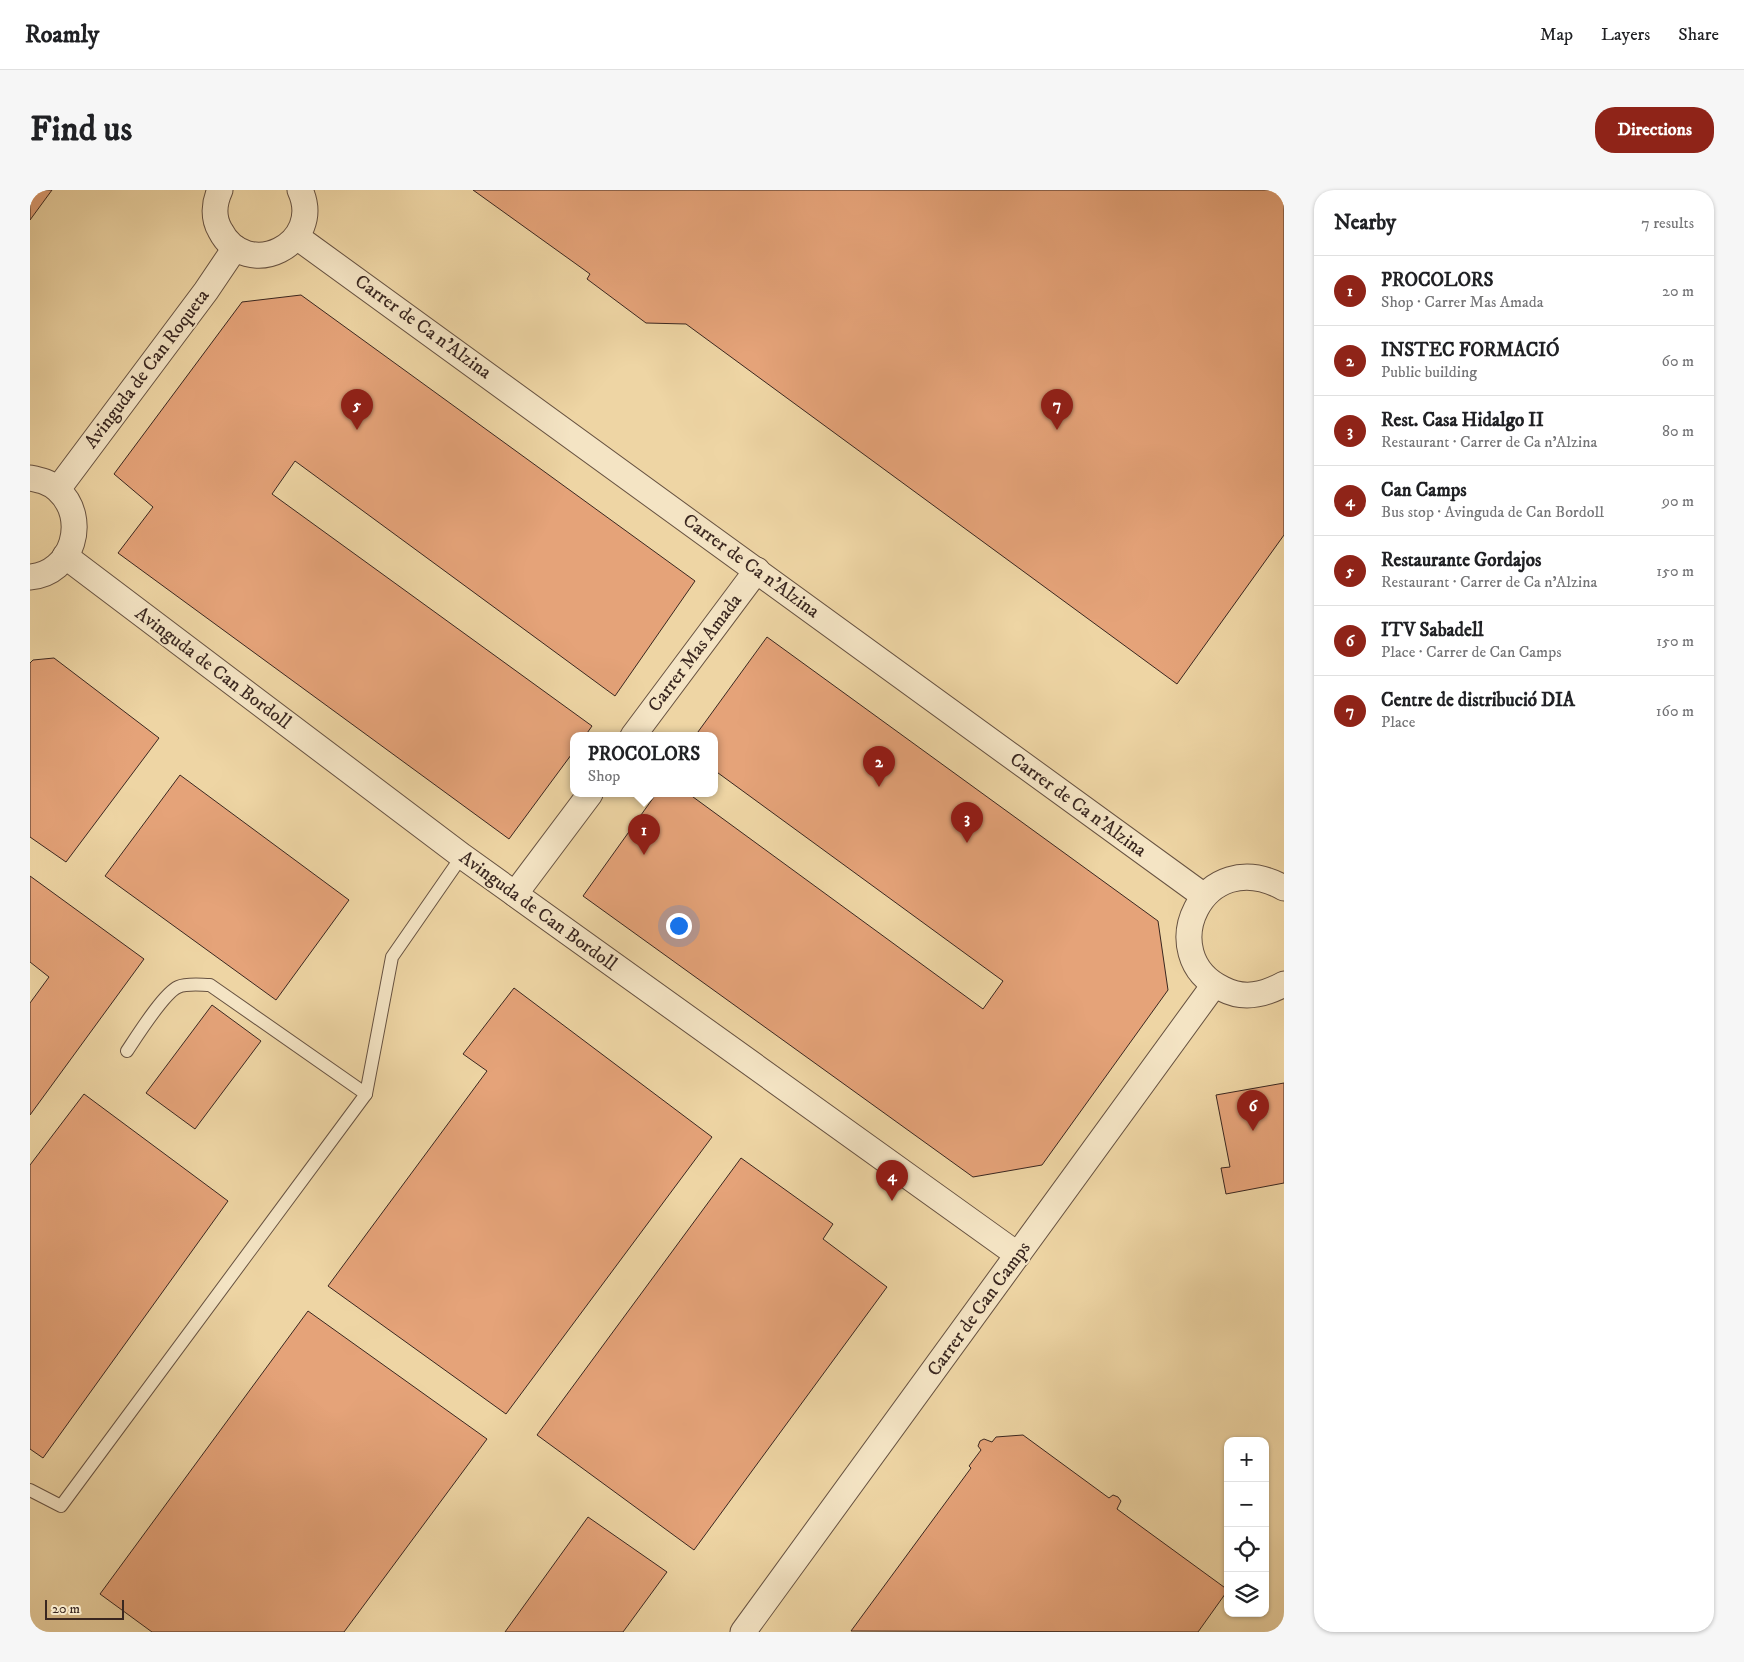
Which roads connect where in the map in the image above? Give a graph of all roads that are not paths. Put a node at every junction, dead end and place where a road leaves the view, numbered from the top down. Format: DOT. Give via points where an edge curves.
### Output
graph roads {
  1 [pos="220,190"];
  2 [pos="300,190"];
  3 [pos="297,237"];
  4 [pos="234,248"];
  5 [pos="30,478"];
  6 [pos="58,489"];
  7 [pos="65,556"];
  8 [pos="757,570"];
  9 [pos="30,577"];
  10 [pos="636,732"];
  11 [pos="588,797"];
  12 [pos="462,856"];
  13 [pos="1284,888"];
  14 [pos="515,894"];
  15 [pos="1204,896"];
  16 [pos="1284,984"];
  17 [pos="1214,985"];
  18 [pos="127,1051"];
  19 [pos="366,1094"];
  20 [pos="1018,1255"];
  21 [pos="30,1490"];
  22 [pos="743,1632"];
  1 -- 4 [label="street" via="214,211 217,226"];
  2 -- 3 [label="street" via="305,211"];
  3 -- 4 [label="street" via="287,247 261,256"];
  3 -- 8 [label="street, Carrer de Ca n'Alzina"];
  4 -- 6 [label="street, Avinguda de Can Roqueta" via="206,291"];
  5 -- 6 [label="street" via="43,480"];
  6 -- 7 [label="street" via="69,502 75,518 75,534"];
  7 -- 9 [label="street" via="48,572"];
  7 -- 12 [label="street, Avinguda de Can Bordoll"];
  8 -- 10 [label="street, Carrer Mas Amada"];
  8 -- 15 [label="street, Carrer de Ca n'Alzina"];
  11 -- 14 [label="street"];
  12 -- 14 [label="street, Avinguda de Can Bordoll"];
  12 -- 19 [label="lane" via="392,957"];
  13 -- 15 [label="street" via="1270,880 1234,878"];
  14 -- 20 [label="street, Avinguda de Can Bordoll"];
  15 -- 17 [label="street" via="1193,914 1188,933 1191,953 1200,971"];
  16 -- 17 [label="street" via="1270,992 1251,996 1231,994"];
  17 -- 20 [label="street, Carrer de Can Camps"];
  18 -- 19 [label="lane" via="162,1002 178,987 210,985"];
  19 -- 21 [label="lane" via="61,1506"];
  20 -- 22 [label="street, Carrer de Can Camps"];
}
